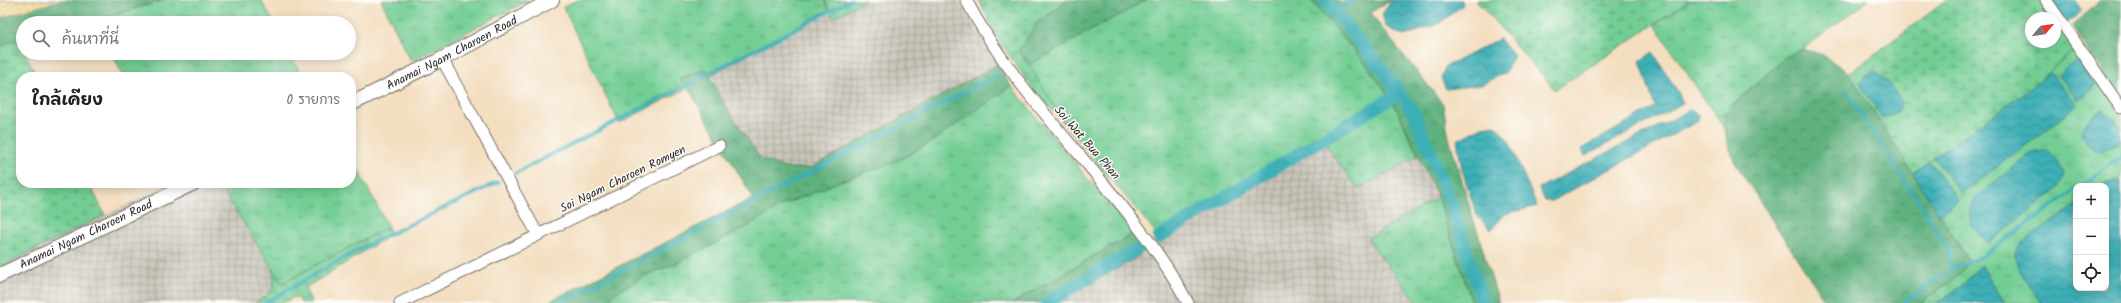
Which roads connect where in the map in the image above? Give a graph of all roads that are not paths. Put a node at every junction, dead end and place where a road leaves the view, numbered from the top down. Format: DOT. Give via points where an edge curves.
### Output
graph roads {
  1 [pos="552,0"];
  2 [pos="966,0"];
  3 [pos="2046,0"];
  4 [pos="442,59"];
  5 [pos="356,102"];
  6 [pos="2121,108"];
  7 [pos="718,146"];
  8 [pos="183,188"];
  9 [pos="538,235"];
  10 [pos="0,275"];
  11 [pos="400,303"];
  12 [pos="1188,303"];
  1 -- 4 [label="street, Anamai Ngam Charoen Road"];
  2 -- 12 [label="street, Soi Wat Bua Phan" via="991,44 1013,75 1120,201"];
  3 -- 6 [label="street"];
  4 -- 5 [label="street, Anamai Ngam Charoen Road"];
  4 -- 9 [label="street"];
  7 -- 9 [label="street, Soi Ngam Charoen Romyen"];
  8 -- 10 [label="street, Anamai Ngam Charoen Road"];
  9 -- 11 [label="street, Soi Ngam Charoen Romyen"];
}
